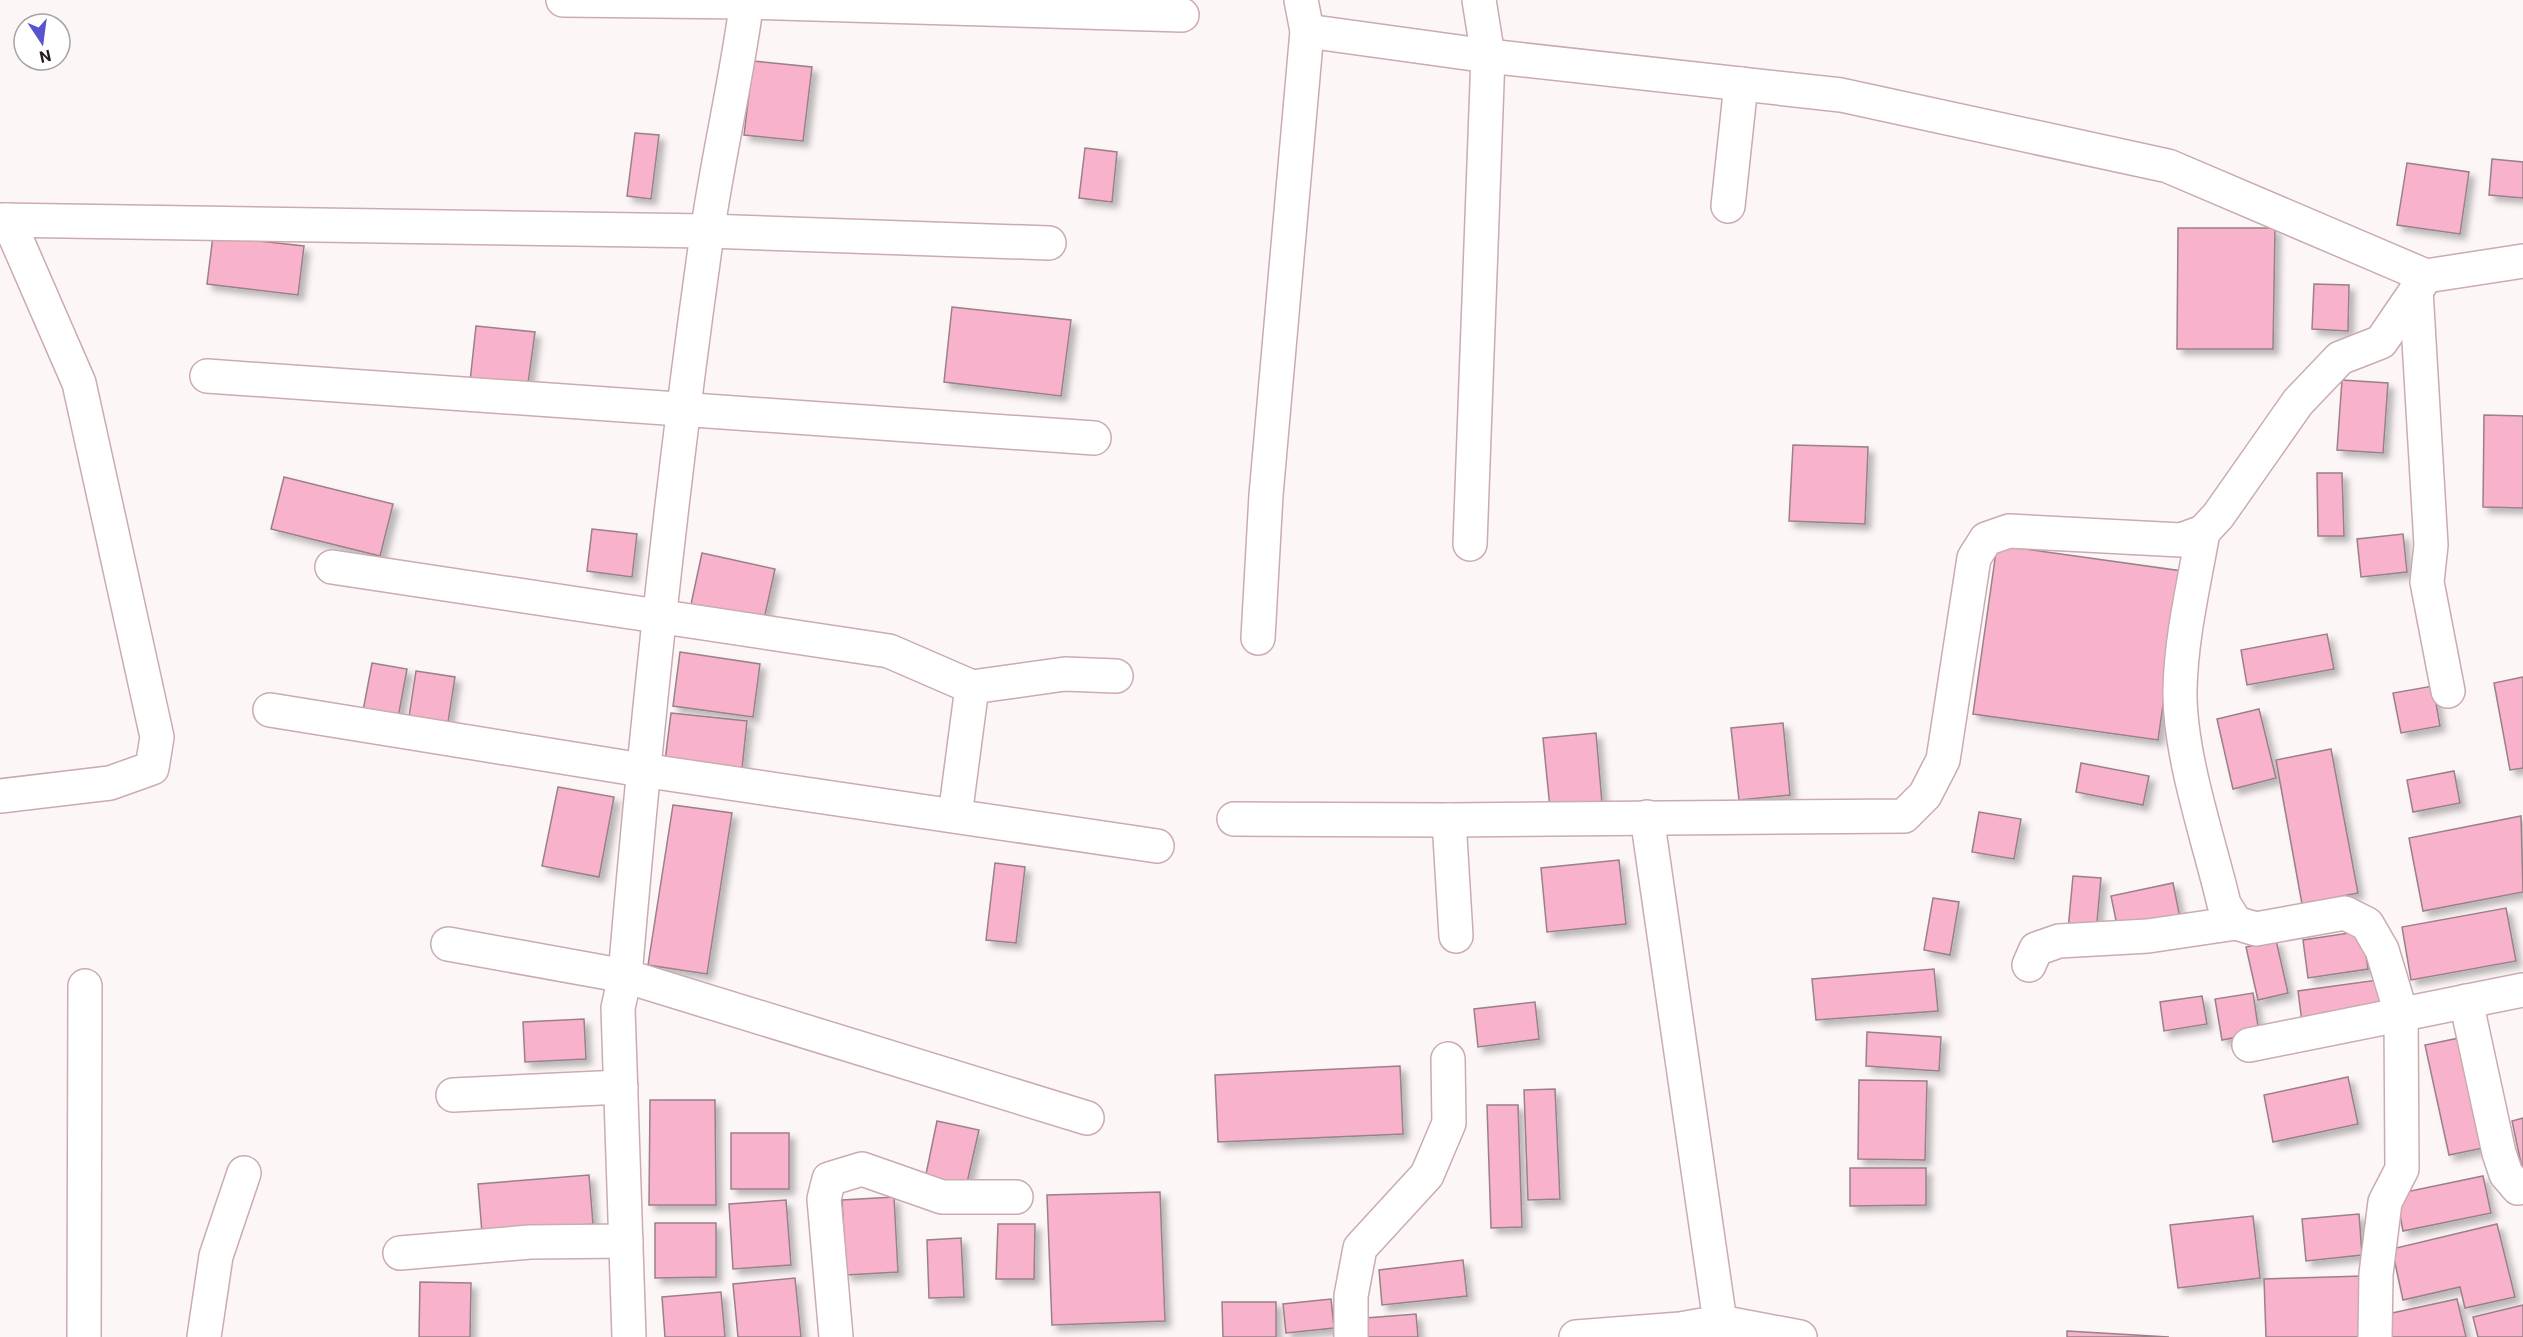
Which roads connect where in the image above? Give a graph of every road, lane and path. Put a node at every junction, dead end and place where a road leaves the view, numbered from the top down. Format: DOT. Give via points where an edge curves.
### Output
graph roads {
  1 [pos="563,0"];
  2 [pos="1479,0"];
  3 [pos="747,1"];
  4 [pos="1182,15"];
  5 [pos="1304,16"];
  6 [pos="1488,56"];
  7 [pos="1741,84"];
  8 [pos="1728,206"];
  9 [pos="4,220"];
  10 [pos="707,231"];
  11 [pos="1049,243"];
  12 [pos="2523,261"];
  13 [pos="2421,283"];
  14 [pos="207,376"];
  15 [pos="684,410"];
  16 [pos="1094,438"];
  17 [pos="2202,532"];
  18 [pos="1470,544"];
  19 [pos="332,567"];
  20 [pos="659,615"];
  21 [pos="1258,638"];
  22 [pos="1116,676"];
  23 [pos="972,687"];
  24 [pos="2448,691"];
  25 [pos="270,710"];
  26 [pos="642,770"];
  27 [pos="0,796"];
  28 [pos="955,816"];
  29 [pos="1647,817"];
  30 [pos="1234,819"];
  31 [pos="1449,820"];
  32 [pos="1156,846"];
  33 [pos="2236,923"];
  34 [pos="1456,936"];
  35 [pos="448,944"];
  36 [pos="2029,965"];
  37 [pos="625,976"];
  38 [pos="85,986"];
  39 [pos="2523,990"];
  40 [pos="2466,1001"];
  41 [pos="2401,1013"];
  42 [pos="2249,1045"];
  43 [pos="1448,1059"];
  44 [pos="621,1088"];
  45 [pos="453,1095"];
  46 [pos="1087,1118"];
  47 [pos="244,1173"];
  48 [pos="2523,1187"];
  49 [pos="1016,1197"];
  50 [pos="626,1240"];
  51 [pos="400,1253"];
  52 [pos="1720,1322"];
  53 [pos="84,1337"];
  54 [pos="204,1337"];
  55 [pos="629,1337"];
  56 [pos="836,1337"];
  57 [pos="1351,1337"];
  58 [pos="1576,1337"];
  59 [pos="1800,1337"];
  60 [pos="2375,1337"];
  1 -- 3 [label="street"];
  2 -- 6 [label="street"];
  3 -- 4 [label="street"];
  3 -- 10 [label="street"];
  5 -- 6 [label="street"];
  5 -- 21 [label="street"];
  6 -- 7 [label="street"];
  6 -- 18 [label="street"];
  7 -- 8 [label="street"];
  7 -- 13 [label="street" via="1841,96 2168,166"];
  9 -- 10 [label="street"];
  9 -- 27 [label="street" via="79,383 157,738 152,768 110,783"];
  10 -- 11 [label="street"];
  10 -- 15 [label="street"];
  12 -- 13 [label="street"];
  13 -- 17 [label="street" via="2381,342 2340,358 2298,402 2218,516"];
  13 -- 24 [label="street" via="2431,545 2427,582"];
  14 -- 15 [label="street"];
  15 -- 16 [label="street"];
  15 -- 20 [label="street"];
  17 -- 29 [label="street" via="2181,540 2009,531 1986,539 1974,558 1942,760 1925,795 1904,816"];
  17 -- 33 [label="street" via="2183,647 2180,692 2185,746 2224,904"];
  19 -- 20 [label="street"];
  20 -- 23 [label="street" via="889,651"];
  20 -- 26 [label="street"];
  22 -- 23 [label="street" via="1065,674"];
  23 -- 28 [label="street"];
  25 -- 26 [label="street"];
  26 -- 28 [label="street"];
  26 -- 37 [label="street"];
  28 -- 32 [label="street"];
  29 -- 31 [label="street"];
  29 -- 52 [label="street"];
  30 -- 31 [label="street"];
  31 -- 34 [label="street"];
  33 -- 36 [label="street" via="2148,936 2059,941 2036,949"];
  33 -- 41 [label="street" via="2256,929 2345,913 2367,924 2382,950"];
  35 -- 37 [label="street"];
  37 -- 44 [label="street" via="618,1008"];
  37 -- 46 [label="street"];
  38 -- 53 [label="street"];
  39 -- 40 [label="street"];
  40 -- 41 [label="street"];
  40 -- 48 [label="street" via="2499,1153 2506,1174 2518,1188"];
  41 -- 42 [label="street"];
  41 -- 60 [label="street" via="2402,1168 2385,1202 2376,1274"];
  43 -- 57 [label="street" via="1449,1123 1427,1175 1360,1248 1351,1296"];
  44 -- 45 [label="street"];
  44 -- 50 [label="street"];
  47 -- 54 [label="street" via="216,1256"];
  49 -- 56 [label="street" via="942,1197 862,1169 829,1179 824,1199"];
  50 -- 51 [label="street" via="530,1242"];
  50 -- 55 [label="street"];
  52 -- 58 [label="street"];
  52 -- 59 [label="street"];
}
